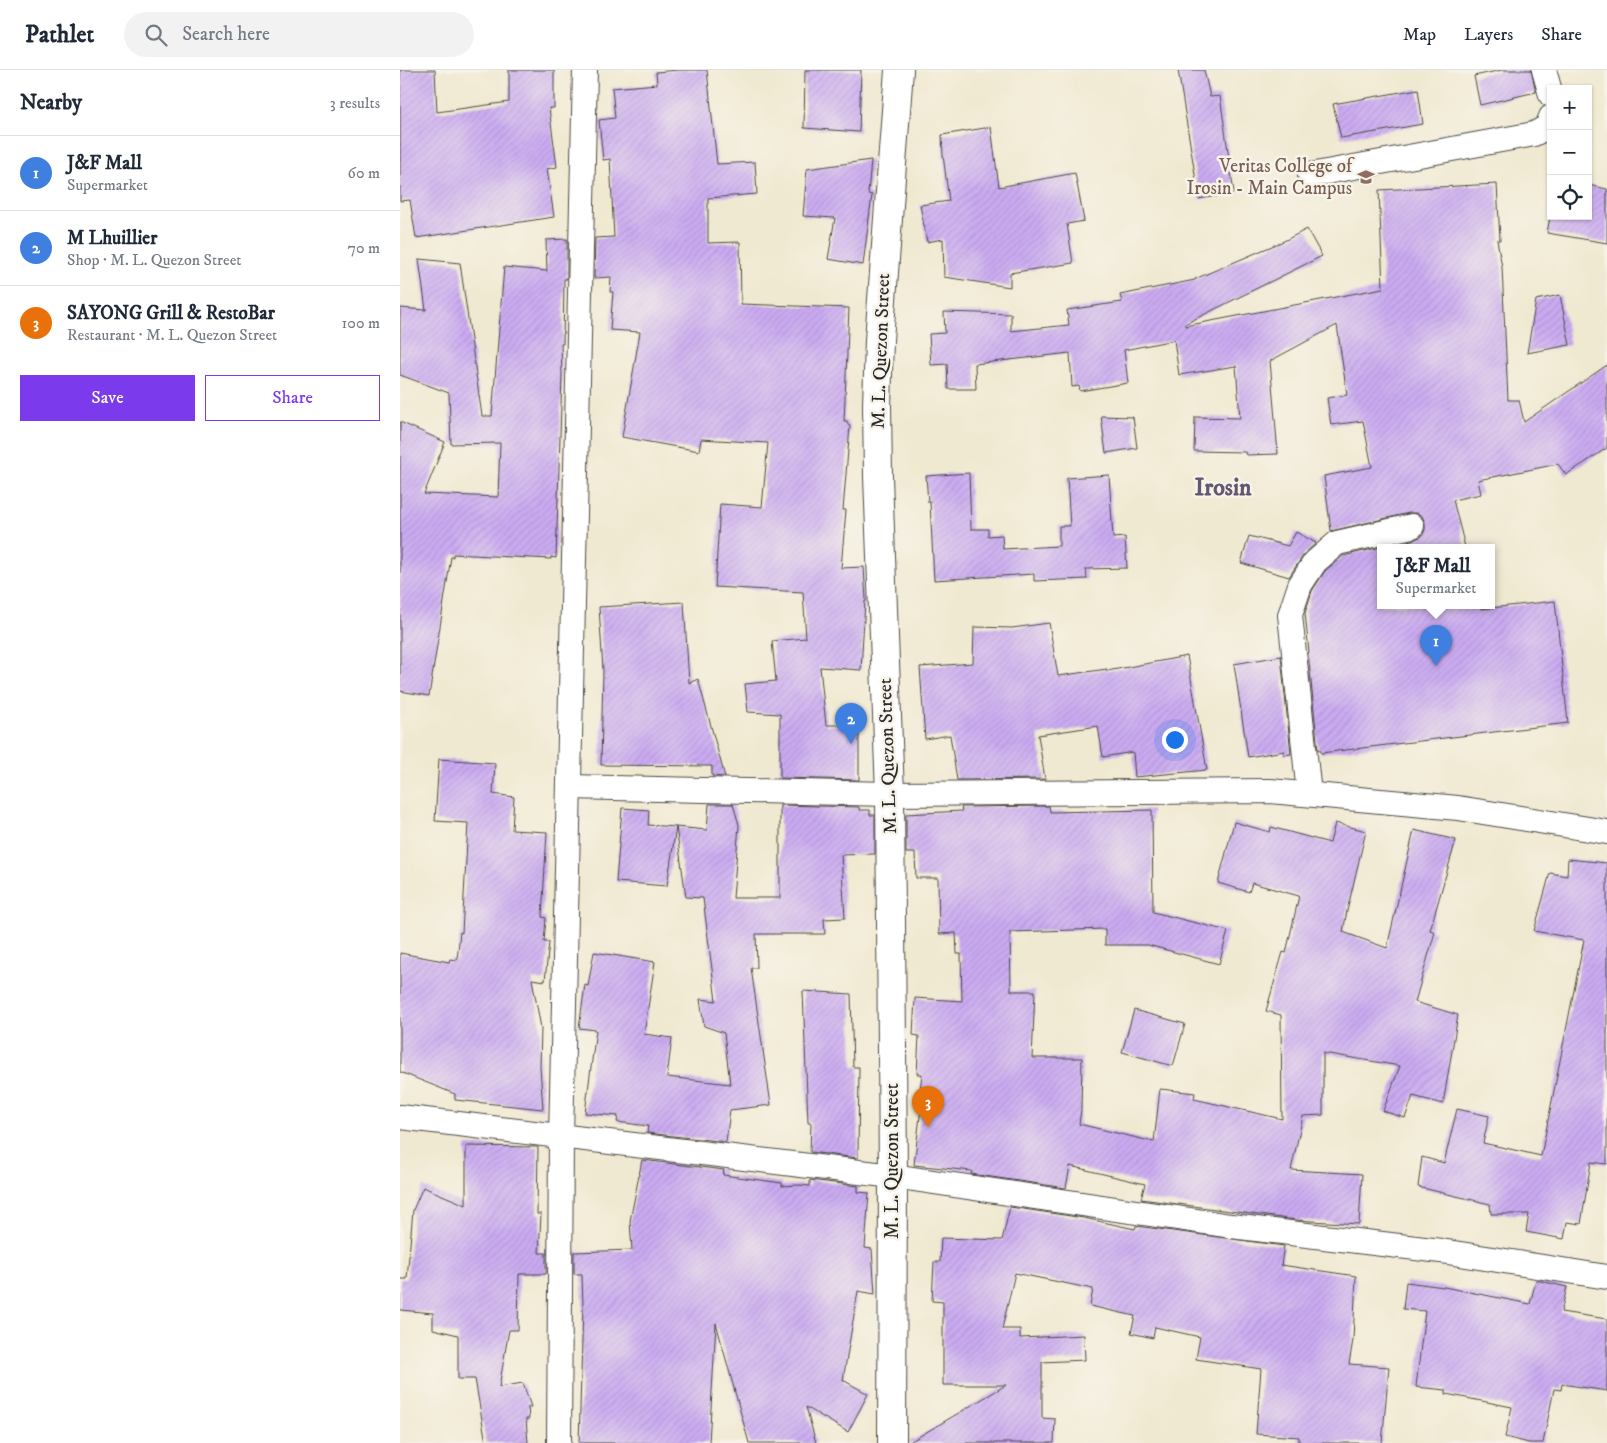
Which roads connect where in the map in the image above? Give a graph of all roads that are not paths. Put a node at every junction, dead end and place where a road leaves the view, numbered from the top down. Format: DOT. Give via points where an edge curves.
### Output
graph roads {
  1 [pos="585,70"];
  2 [pos="899,70"];
  3 [pos="1544,70"];
  4 [pos="1548,85"];
  5 [pos="1547,127"];
  6 [pos="1310,174"];
  7 [pos="1412,526"];
  8 [pos="569,787"];
  9 [pos="890,794"];
  10 [pos="1309,794"];
  11 [pos="1607,832"];
  12 [pos="400,1117"];
  13 [pos="561,1137"];
  14 [pos="892,1176"];
  15 [pos="1607,1278"];
  16 [pos="559,1443"];
  17 [pos="892,1443"];
  1 -- 8 [label="street"];
  2 -- 9 [label="main road, M. L. Quezon Street" via="877,406"];
  3 -- 4 [label="street"];
  5 -- 6 [label="street" via="1534,134"];
  7 -- 10 [label="street" via="1337,543 1314,562 1300,585 1290,614"];
  8 -- 9 [label="street"];
  8 -- 13 [label="street"];
  9 -- 10 [label="street" via="1185,790"];
  9 -- 14 [label="main road, M. L. Quezon Street"];
  10 -- 11 [label="street" via="1458,808"];
  12 -- 13 [label="street"];
  13 -- 14 [label="street"];
  13 -- 16 [label="street"];
  14 -- 15 [label="street" via="1231,1226 1441,1251"];
  14 -- 17 [label="main road, M. L. Quezon Street"];
}
